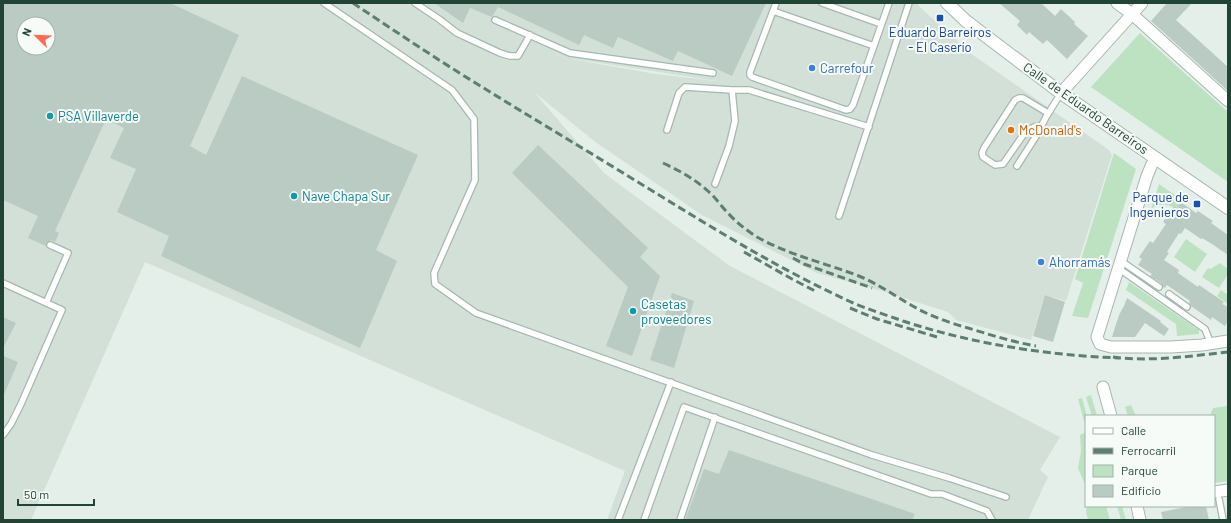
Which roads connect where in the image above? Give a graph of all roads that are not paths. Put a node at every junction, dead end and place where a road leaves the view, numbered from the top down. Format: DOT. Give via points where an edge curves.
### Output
graph roads {
  1 [pos="324,3"];
  2 [pos="415,3"];
  3 [pos="776,3"];
  4 [pos="822,3"];
  5 [pos="889,3"];
  6 [pos="909,3"];
  7 [pos="947,3"];
  8 [pos="1117,3"];
  9 [pos="1142,3"];
  10 [pos="773,11"];
  11 [pos="1132,14"];
  12 [pos="495,20"];
  13 [pos="881,24"];
  14 [pos="530,35"];
  15 [pos="874,46"];
  16 [pos="713,73"];
  17 [pos="732,90"];
  18 [pos="1061,93"];
  19 [pos="1228,101"];
  20 [pos="1048,113"];
  21 [pos="1042,126"];
  22 [pos="869,127"];
  23 [pos="667,130"];
  24 [pos="1156,158"];
  25 [pos="1017,166"];
  26 [pos="715,184"];
  27 [pos="1228,208"];
  28 [pos="839,216"];
  29 [pos="50,245"];
  30 [pos="1119,264"];
  31 [pos="3,283"];
  32 [pos="1158,287"];
  33 [pos="1169,294"];
  34 [pos="46,303"];
  35 [pos="1187,307"];
  36 [pos="1228,341"];
  37 [pos="1211,344"];
  38 [pos="671,382"];
  39 [pos="1103,387"];
  40 [pos="1111,415"];
  41 [pos="715,417"];
  42 [pos="3,434"];
  43 [pos="1228,490"];
  44 [pos="1216,496"];
  45 [pos="1006,497"];
  46 [pos="1140,507"];
  47 [pos="618,520"];
  48 [pos="644,520"];
  49 [pos="680,520"];
  50 [pos="992,520"];
  51 [pos="1140,520"];
  52 [pos="1223,520"];
  1 -- 38 [label="lane" via="452,90 474,119 474,180 434,273 435,284 476,313"];
  2 -- 14 [label="lane" via="457,33 500,54 518,56"];
  3 -- 10 [label="lane"];
  4 -- 13 [label="lane"];
  5 -- 13 [label="lane"];
  6 -- 22 [label="lane"];
  7 -- 18 [label="street, Calle de Eduardo Barreiros" via="966,21"];
  8 -- 11 [label="street"];
  9 -- 11 [label="street"];
  10 -- 15 [label="lane"];
  10 -- 15 [label="lane" via="750,75 846,110 853,105"];
  11 -- 18 [label="street"];
  11 -- 19 [label="street"];
  12 -- 14 [label="lane"];
  13 -- 15 [label="lane"];
  14 -- 16 [label="lane" via="570,53"];
  17 -- 22 [label="lane" via="749,90"];
  17 -- 23 [label="lane" via="685,87 681,89"];
  17 -- 26 [label="lane" via="735,121 730,146"];
  18 -- 20 [label="lane"];
  18 -- 24 [label="street, Calle de Eduardo Barreiros"];
  20 -- 21 [label="lane"];
  20 -- 21 [label="lane" via="1022,98 1015,100 984,148 983,157 995,164 1004,164 1026,131 1034,126"];
  21 -- 25 [label="lane"];
  22 -- 28 [label="lane"];
  24 -- 27 [label="street, Calle de Eduardo Barreiros"];
  24 -- 30 [label="street" via="1147,176"];
  29 -- 34 [label="lane" via="68,253"];
  30 -- 32 [label="lane"];
  30 -- 37 [label="lane" via="1205,329"];
  30 -- 37 [label="street" via="1097,337 1100,344 1111,348"];
  31 -- 34 [label="lane"];
  33 -- 35 [label="lane"];
  34 -- 42 [label="lane" via="62,310 21,404"];
  36 -- 37 [label="street"];
  38 -- 45 [label="lane" via="872,455"];
  38 -- 47 [label="lane"];
  39 -- 40 [label="street"];
  41 -- 48 [label="lane" via="684,407"];
  41 -- 49 [label="lane"];
  41 -- 50 [label="lane" via="931,494 948,496 987,511"];
  43 -- 44 [label="street"];
  44 -- 52 [label="lane"];
  46 -- 51 [label="street"];
}
